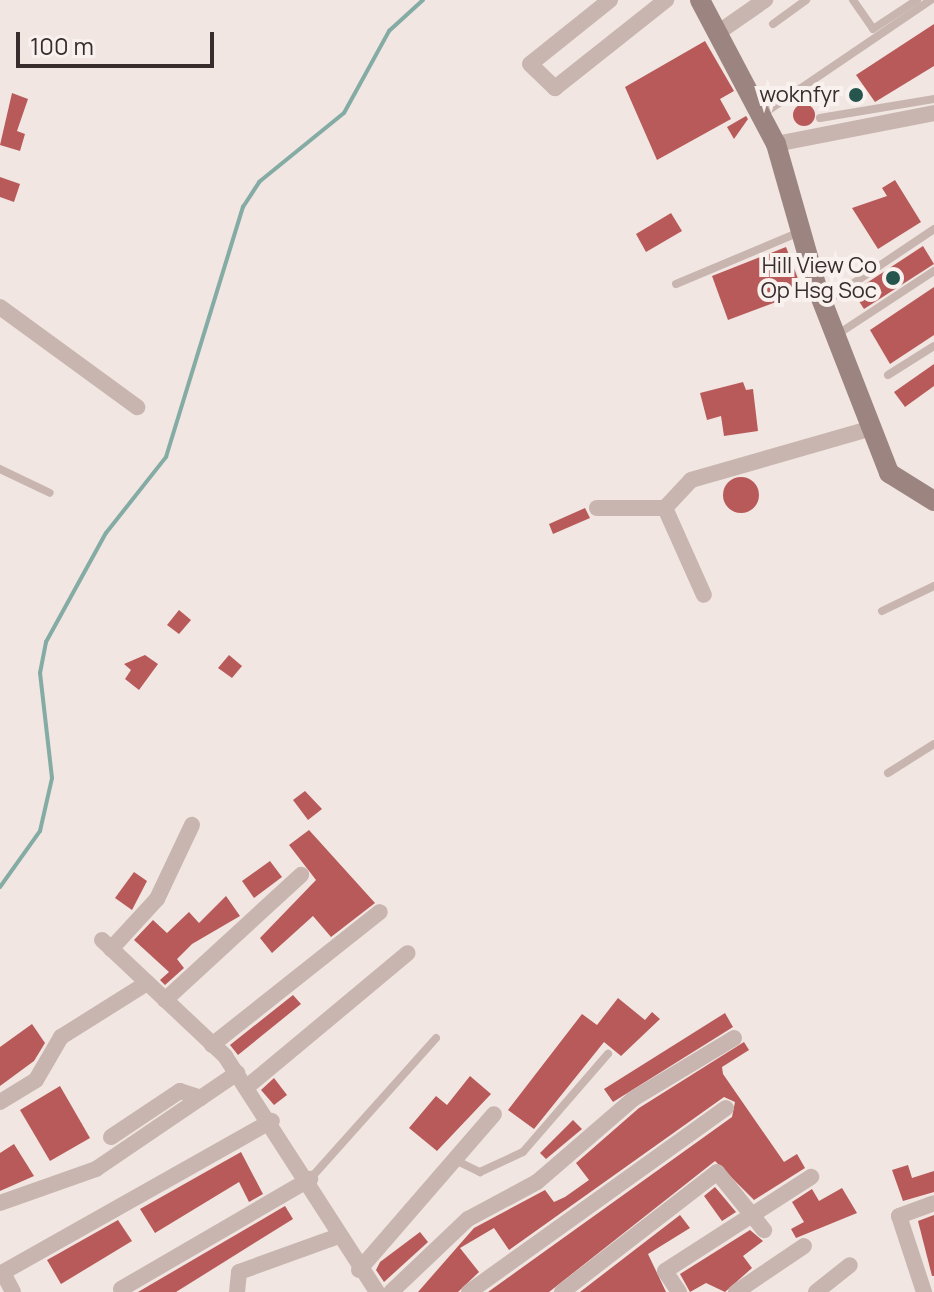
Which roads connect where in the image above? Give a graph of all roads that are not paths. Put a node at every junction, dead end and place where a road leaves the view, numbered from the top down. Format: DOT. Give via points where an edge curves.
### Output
graph roads {
  1 [pos="610,0"];
  2 [pos="666,0"];
  3 [pos="700,0"];
  4 [pos="765,0"];
  5 [pos="806,0"];
  6 [pos="853,0"];
  7 [pos="917,0"];
  8 [pos="931,0"];
  9 [pos="773,24"];
  10 [pos="716,34"];
  11 [pos="934,99"];
  12 [pos="934,113"];
  13 [pos="761,116"];
  14 [pos="820,118"];
  15 [pos="776,144"];
  16 [pos="934,229"];
  17 [pos="803,231"];
  18 [pos="934,271"];
  19 [pos="676,284"];
  20 [pos="823,304"];
  21 [pos="0,307"];
  22 [pos="836,335"];
  23 [pos="934,346"];
  24 [pos="888,375"];
  25 [pos="137,407"];
  26 [pos="872,428"];
  27 [pos="0,469"];
  28 [pos="50,493"];
  29 [pos="934,501"];
  30 [pos="597,508"];
  31 [pos="665,508"];
  32 [pos="934,586"];
  33 [pos="704,595"];
  34 [pos="882,611"];
  35 [pos="932,748"];
  36 [pos="888,773"];
  37 [pos="192,825"];
  38 [pos="301,875"];
  39 [pos="380,912"];
  40 [pos="408,953"];
  41 [pos="147,983"];
  42 [pos="165,1000"];
  43 [pos="436,1038"];
  44 [pos="734,1038"];
  45 [pos="212,1045"];
  46 [pos="608,1054"];
  47 [pos="242,1080"];
  48 [pos="201,1098"];
  49 [pos="0,1102"];
  50 [pos="726,1108"];
  51 [pos="494,1114"];
  52 [pos="272,1121"];
  53 [pos="111,1137"];
  54 [pos="454,1159"];
  55 [pos="811,1177"];
  56 [pos="310,1179"];
  57 [pos="0,1203"];
  58 [pos="934,1203"];
  59 [pos="752,1214"];
  60 [pos="764,1230"];
  61 [pos="339,1236"];
  62 [pos="804,1246"];
  63 [pos="850,1265"];
  64 [pos="359,1270"];
  65 [pos="1,1274"];
  66 [pos="121,1289"];
  67 [pos="13,1292"];
  68 [pos="237,1292"];
  69 [pos="377,1292"];
  70 [pos="391,1292"];
  71 [pos="469,1292"];
  72 [pos="562,1292"];
  73 [pos="679,1292"];
  74 [pos="736,1292"];
  75 [pos="816,1292"];
  76 [pos="924,1292"];
  1 -- 2 [label="street" via="530,64 555,88"];
  3 -- 10 [label="street"];
  4 -- 10 [label="street"];
  5 -- 9 [label="lane"];
  6 -- 7 [label="lane" via="873,29"];
  8 -- 13 [label="lane"];
  10 -- 13 [label="street"];
  11 -- 14 [label="lane"];
  12 -- 15 [label="street"];
  13 -- 15 [label="street"];
  15 -- 17 [label="street"];
  16 -- 20 [label="lane"];
  17 -- 19 [label="lane"];
  17 -- 20 [label="street"];
  18 -- 22 [label="lane"];
  20 -- 22 [label="street"];
  21 -- 25 [label="street"];
  22 -- 26 [label="street"];
  23 -- 24 [label="lane"];
  26 -- 29 [label="street" via="889,473"];
  26 -- 31 [label="street" via="691,480"];
  27 -- 28 [label="lane"];
  30 -- 31 [label="street"];
  31 -- 33 [label="street"];
  32 -- 34 [label="lane"];
  35 -- 36 [label="lane"];
  37 -- 41 [label="street" via="157,899 106,944"];
  38 -- 42 [label="street"];
  39 -- 45 [label="street"];
  40 -- 47 [label="street"];
  41 -- 42 [label="street"];
  41 -- 49 [label="street" via="61,1037 36,1080"];
  42 -- 45 [label="street"];
  43 -- 56 [label="lane"];
  44 -- 70 [label="street" via="633,1099 526,1190 468,1219"];
  45 -- 47 [label="street"];
  46 -- 54 [label="lane" via="523,1152 480,1172"];
  47 -- 48 [label="street"];
  47 -- 52 [label="street"];
  48 -- 53 [label="street" via="180,1091"];
  48 -- 57 [label="street" via="96,1169"];
  50 -- 71 [label="street"];
  51 -- 54 [label="street"];
  52 -- 56 [label="street"];
  52 -- 65 [label="street"];
  54 -- 64 [label="street"];
  55 -- 59 [label="street"];
  56 -- 61 [label="street"];
  56 -- 66 [label="street"];
  58 -- 76 [label="street" via="899,1216"];
  59 -- 60 [label="street"];
  59 -- 72 [label="street" via="717,1172"];
  59 -- 73 [label="street" via="665,1271"];
  61 -- 64 [label="street"];
  61 -- 68 [label="street" via="239,1272"];
  62 -- 74 [label="street"];
  63 -- 75 [label="street"];
  64 -- 69 [label="street"];
  65 -- 67 [label="street"];
}
